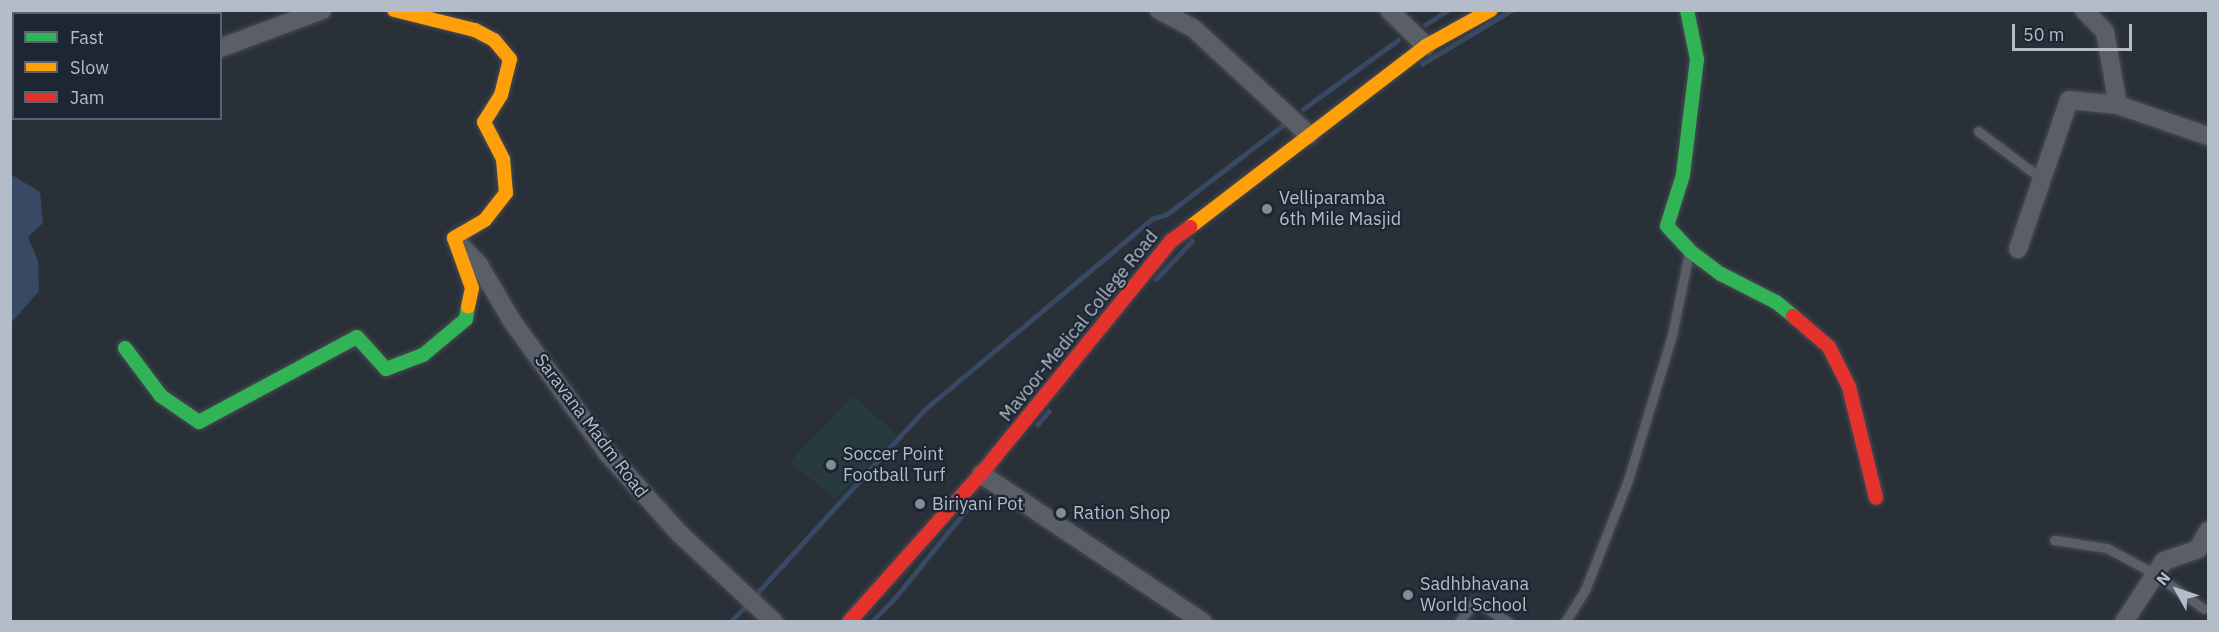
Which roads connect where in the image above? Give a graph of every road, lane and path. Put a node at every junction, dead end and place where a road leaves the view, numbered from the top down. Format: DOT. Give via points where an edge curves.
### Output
graph roads {
  1 [pos="322,10"];
  2 [pos="394,10"];
  3 [pos="1159,10"];
  4 [pos="1389,10"];
  5 [pos="1491,10"];
  6 [pos="1687,10"];
  7 [pos="2084,10"];
  8 [pos="1426,46"];
  9 [pos="222,47"];
  10 [pos="2118,105"];
  11 [pos="1978,131"];
  12 [pos="1309,135"];
  13 [pos="2208,136"];
  14 [pos="2042,179"];
  15 [pos="454,238"];
  16 [pos="2018,249"];
  17 [pos="1690,251"];
  18 [pos="124,348"];
  19 [pos="981,474"];
  20 [pos="1876,498"];
  21 [pos="2208,531"];
  22 [pos="2054,540"];
  23 [pos="2155,574"];
  24 [pos="2204,609"];
  25 [pos="774,621"];
  26 [pos="849,621"];
  27 [pos="1203,621"];
  28 [pos="1460,621"];
  29 [pos="1509,621"];
  30 [pos="1564,621"];
  31 [pos="2124,621"];
  1 -- 9 [label="street"];
  2 -- 15 [label="street" via="475,30 494,40 510,59 501,95 484,122 503,159 506,194 485,220"];
  3 -- 12 [label="street" via="1193,28"];
  4 -- 8 [label="street"];
  5 -- 8 [label="street, Mavoor-Medical College Road"];
  6 -- 17 [label="street" via="1697,59 1683,175 1667,226"];
  7 -- 10 [label="street" via="2105,32"];
  8 -- 12 [label="street, Mavoor-Medical College Road"];
  10 -- 13 [label="street"];
  10 -- 14 [label="street" via="2069,100"];
  11 -- 14 [label="lane"];
  12 -- 19 [label="street, Mavoor-Medical College Road" via="1171,241"];
  14 -- 16 [label="street"];
  15 -- 18 [label="street" via="472,288 465,319 423,356 386,369 357,336 199,422 161,396"];
  15 -- 25 [label="street, Saravana Madm Road" via="479,265 554,380 638,491"];
  17 -- 20 [label="street" via="1721,274 1776,302 1829,347 1849,387"];
  17 -- 30 [label="lane" via="1672,335 1628,480 1585,590"];
  19 -- 26 [label="street, Mavoor-Medical College Road"];
  19 -- 27 [label="street"];
  21 -- 23 [label="street" via="2198,549 2164,561"];
  22 -- 23 [label="lane" via="2108,548"];
  23 -- 24 [label="lane"];
  23 -- 31 [label="street"];
  28 -- 29 [label="lane" via="1475,601"];
}
